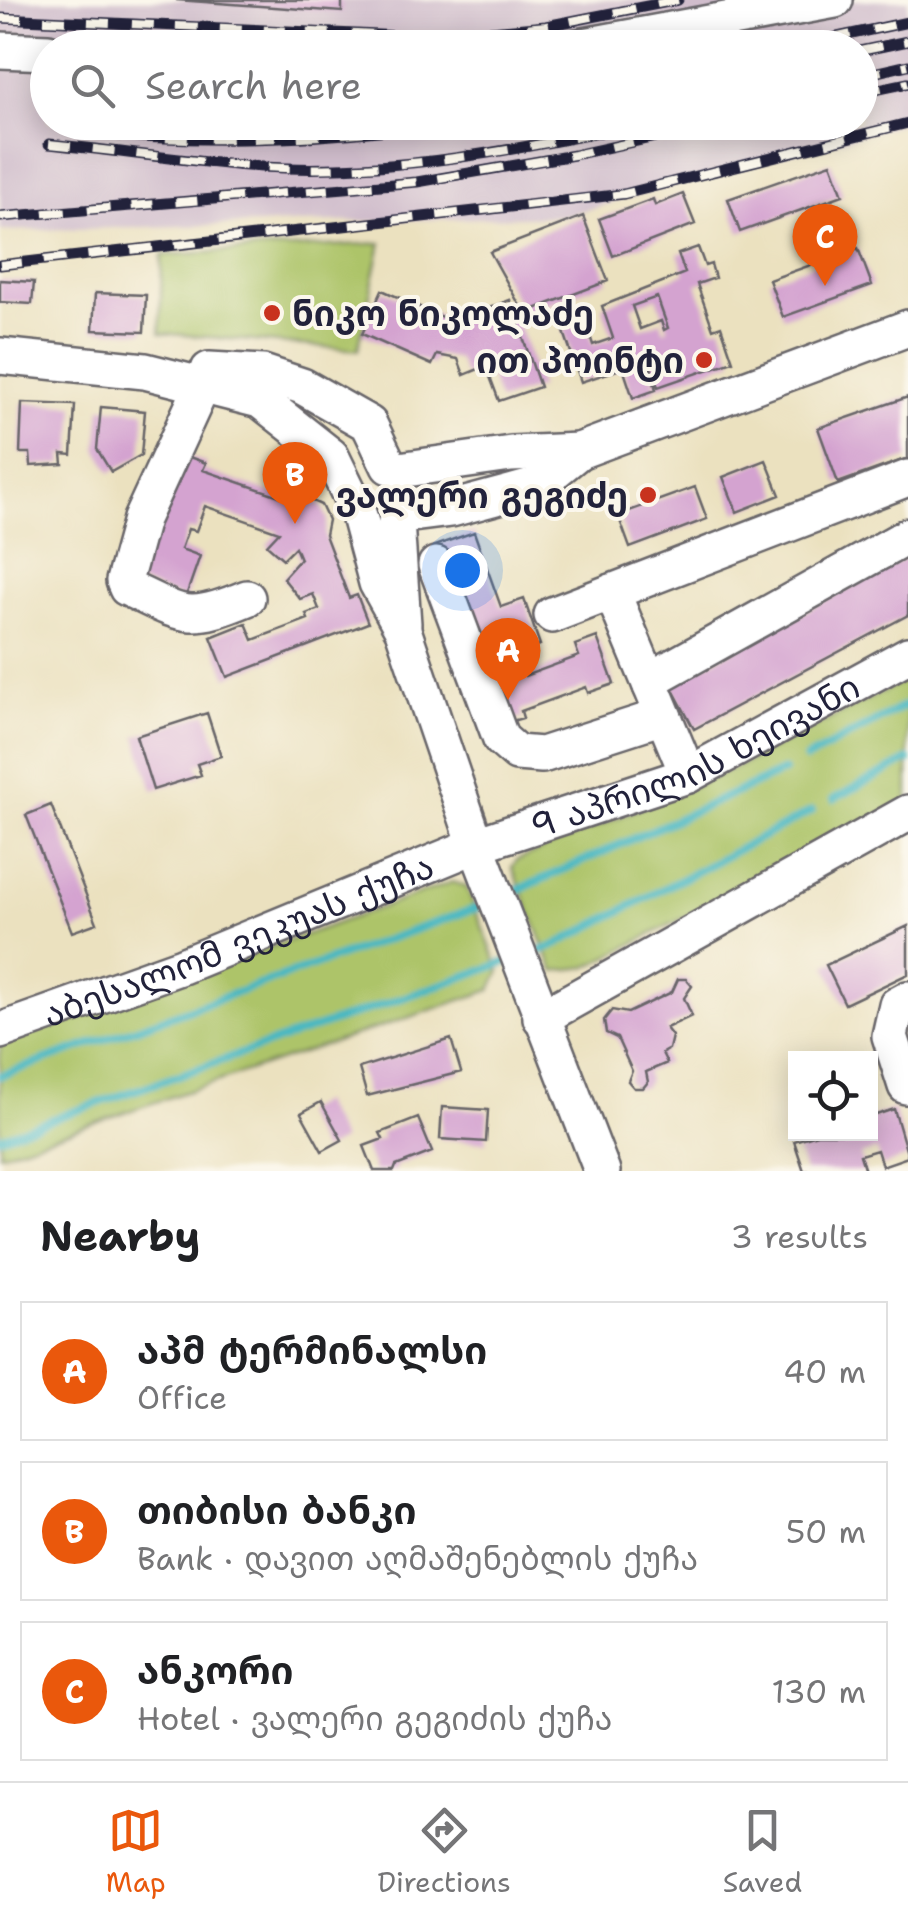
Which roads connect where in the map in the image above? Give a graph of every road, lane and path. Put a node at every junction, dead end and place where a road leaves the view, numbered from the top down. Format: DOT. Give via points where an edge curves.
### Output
graph roads {
  1 [pos="835,0"];
  2 [pos="671,30"];
  3 [pos="0,50"];
  4 [pos="30,51"];
  5 [pos="908,328"];
  6 [pos="0,356"];
  7 [pos="146,371"];
  8 [pos="204,382"];
  9 [pos="579,451"];
  10 [pos="394,468"];
  11 [pos="908,478"];
  12 [pos="355,506"];
  13 [pos="400,518"];
  14 [pos="908,536"];
  15 [pos="436,565"];
  16 [pos="612,592"];
  17 [pos="247,598"];
  18 [pos="552,615"];
  19 [pos="403,630"];
  20 [pos="908,655"];
  21 [pos="657,701"];
  22 [pos="688,774"];
  23 [pos="904,825"];
  24 [pos="482,861"];
  25 [pos="908,999"];
  26 [pos="538,1007"];
  27 [pos="0,1032"];
  28 [pos="907,1087"];
  29 [pos="602,1171"];
  1 -- 2 [label="street"];
  3 -- 4 [label="street"];
  5 -- 9 [label="street"];
  6 -- 7 [label="street"];
  7 -- 8 [label="street"];
  7 -- 10 [label="street" via="247,372 302,386 370,424"];
  8 -- 12 [label="street" via="260,400 330,456"];
  8 -- 17 [label="street" via="141,519 124,581 185,615 205,616"];
  9 -- 10 [label="street"];
  9 -- 13 [label="street" via="536,486"];
  10 -- 12 [label="street" via="366,468 358,476"];
  10 -- 13 [label="street" via="412,496"];
  11 -- 16 [label="street"];
  12 -- 13 [label="street" via="376,525"];
  12 -- 19 [label="street" via="377,583"];
  13 -- 19 [label="street"];
  14 -- 21 [label="street" via="658,676"];
  15 -- 21 [label="street" via="501,740 516,754 542,756"];
  16 -- 18 [label="street"];
  16 -- 21 [label="street"];
  19 -- 24 [label="street"];
  20 -- 22 [label="street, 9 აპრილის ხეივანი"];
  21 -- 22 [label="street"];
  22 -- 24 [label="street, 9 აპრილის ხეივანი"];
  23 -- 26 [label="street"];
  24 -- 26 [label="street"];
  24 -- 27 [label="street, აბესალომ ვეკუას ქუჩა"];
  25 -- 28 [label="street" via="897,1004 890,1036"];
  26 -- 29 [label="street"];
}
